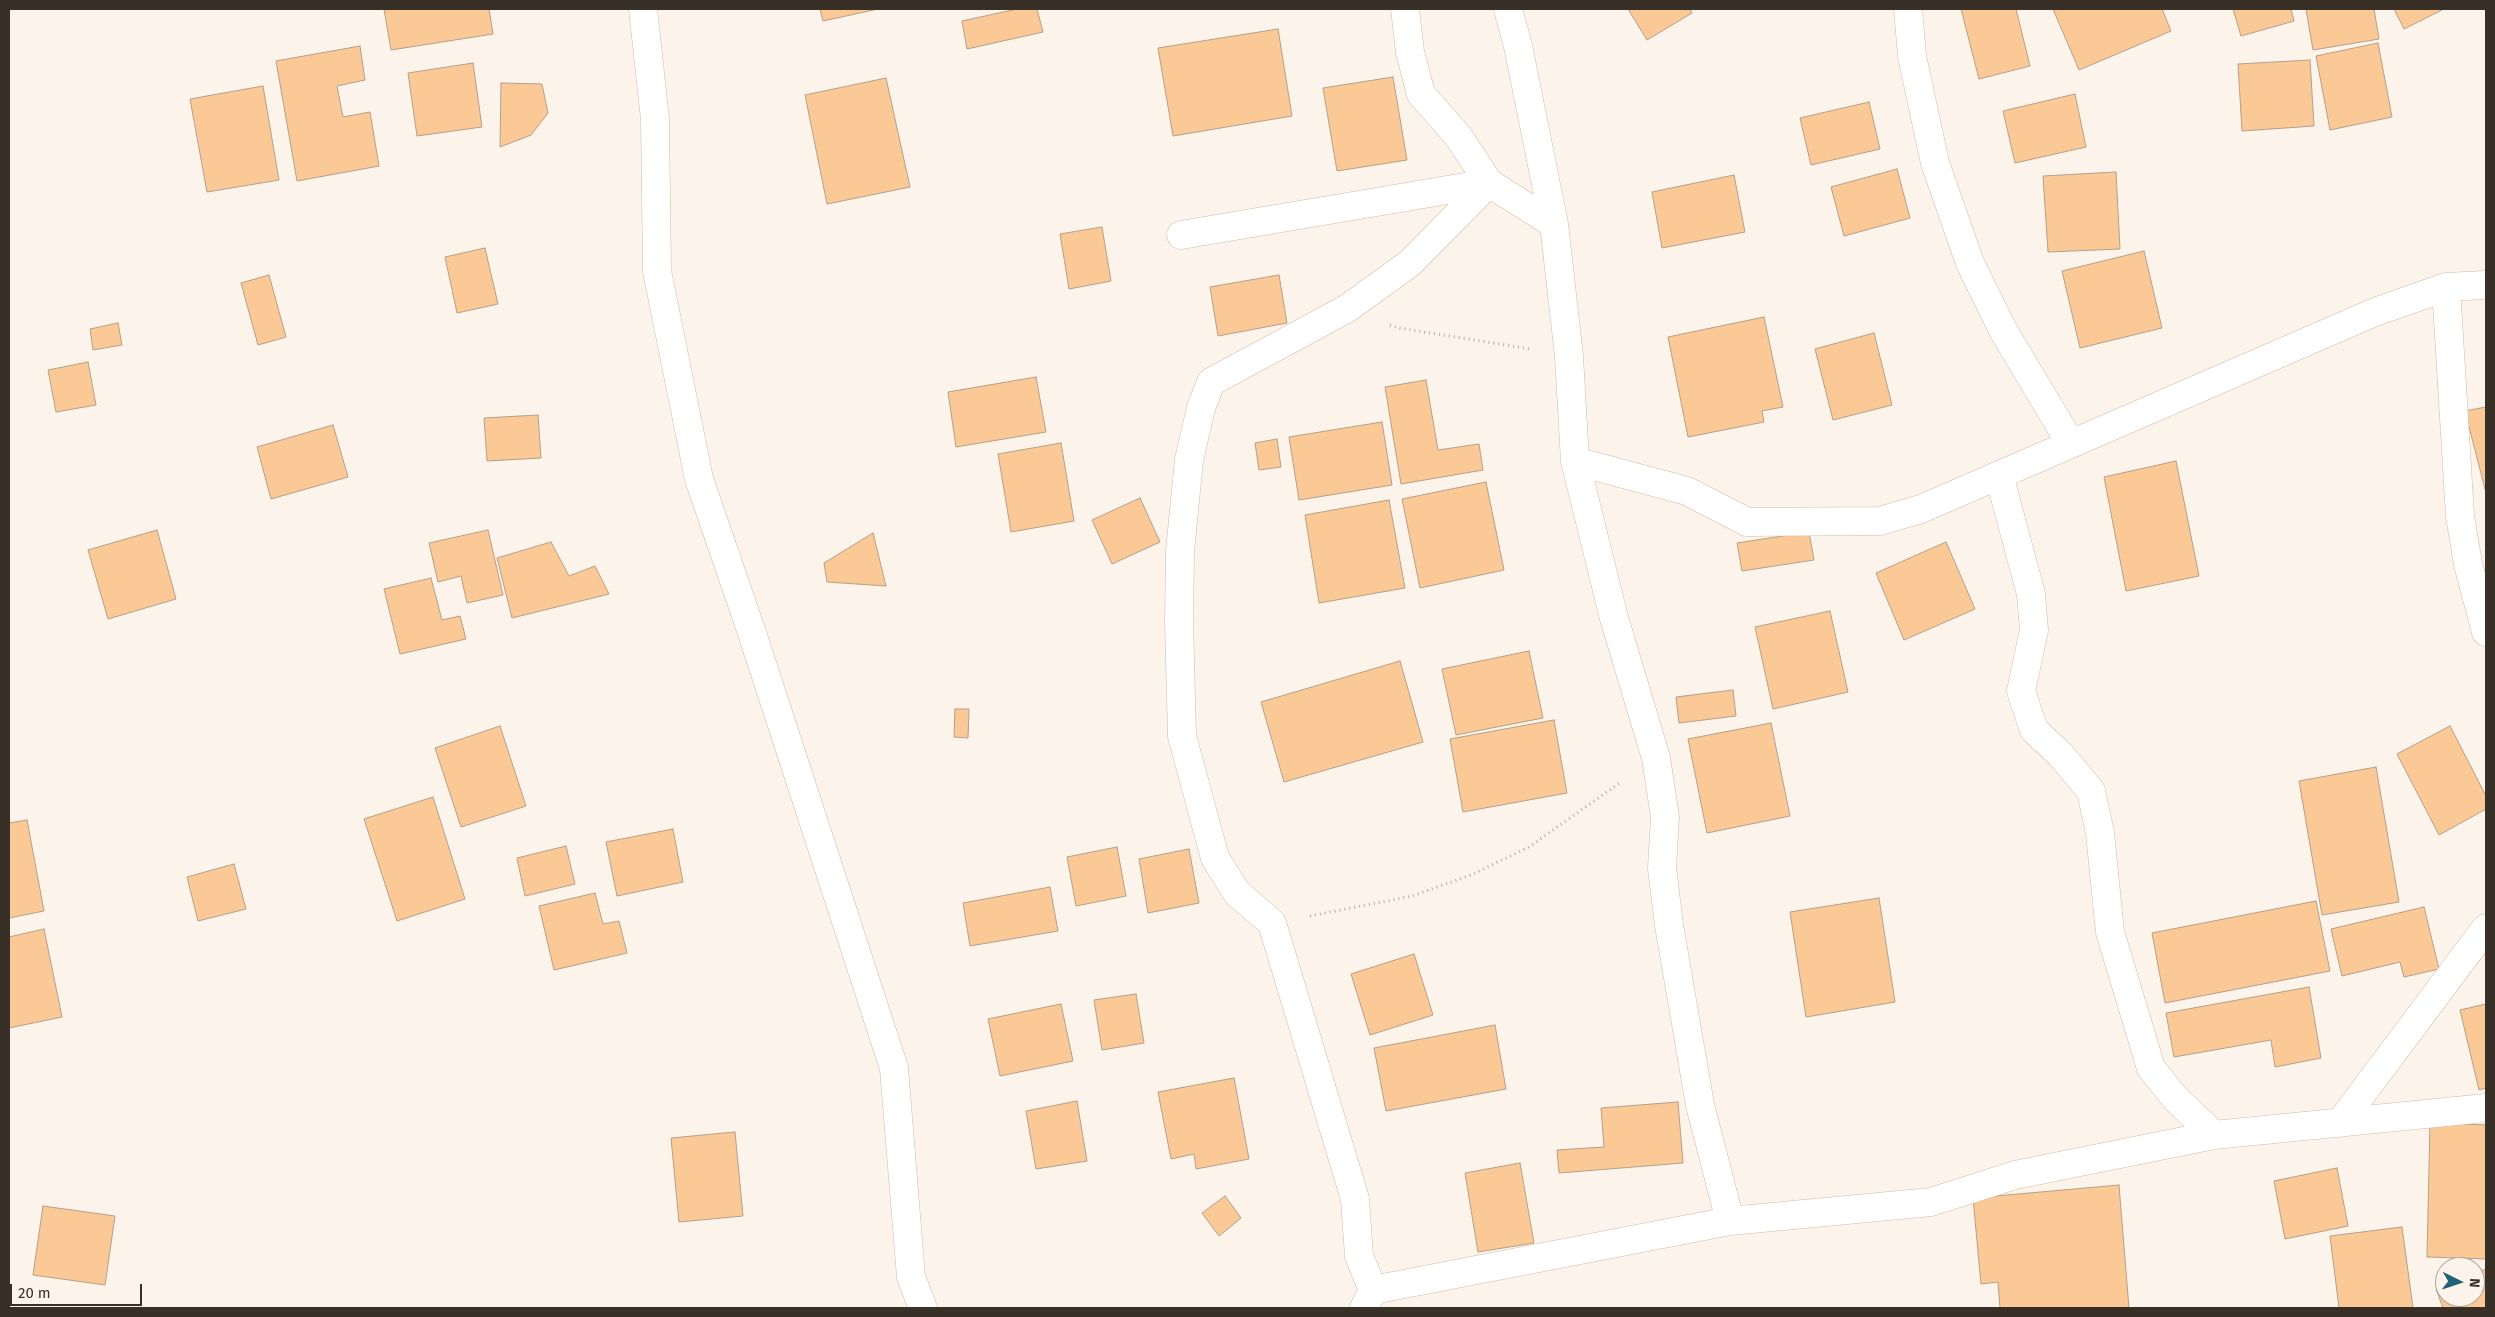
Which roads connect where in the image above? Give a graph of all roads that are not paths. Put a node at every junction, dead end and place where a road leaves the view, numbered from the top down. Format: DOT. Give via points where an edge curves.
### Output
graph roads {
  1 [pos="642,9"];
  2 [pos="1405,9"];
  3 [pos="1508,9"];
  4 [pos="1908,9"];
  5 [pos="1489,183"];
  6 [pos="1554,224"];
  7 [pos="1181,235"];
  8 [pos="2486,285"];
  9 [pos="2446,287"];
  10 [pos="2071,444"];
  11 [pos="1575,461"];
  12 [pos="1999,475"];
  13 [pos="2486,632"];
  14 [pos="2486,928"];
  15 [pos="2486,1108"];
  16 [pos="2340,1123"];
  17 [pos="2214,1135"];
  18 [pos="1730,1221"];
  19 [pos="1369,1299"];
  20 [pos="923,1308"];
  1 -- 20 [label="street" via="655,120 657,271 699,480 894,1068 911,1277"];
  2 -- 5 [label="street" via="1410,52 1421,94 1458,136"];
  3 -- 6 [label="street"];
  4 -- 10 [label="street" via="1912,56 1935,163 1970,263 2004,332"];
  5 -- 6 [label="street"];
  5 -- 7 [label="street"];
  5 -- 19 [label="street" via="1410,263 1348,308 1211,382 1201,408 1189,460 1180,551 1182,736 1215,858 1237,893 1272,923 1355,1199 1359,1256"];
  6 -- 11 [label="street" via="1569,356"];
  8 -- 9 [label="street"];
  9 -- 10 [label="street" via="2375,312"];
  9 -- 13 [label="street" via="2460,516 2468,564"];
  10 -- 12 [label="street"];
  11 -- 12 [label="street" via="1687,491 1747,522 1880,521 1921,509"];
  11 -- 18 [label="street" via="1614,618 1656,758 1665,817 1662,868 1670,925 1700,1105"];
  12 -- 17 [label="street" via="2031,594 2034,630 2021,691 2034,730 2060,754 2091,792 2100,833 2110,932 2151,1068 2175,1098"];
  14 -- 16 [label="street"];
  15 -- 16 [label="street"];
  16 -- 17 [label="street"];
  17 -- 18 [label="street" via="2015,1175 1931,1202"];
  18 -- 19 [label="street"];
}
